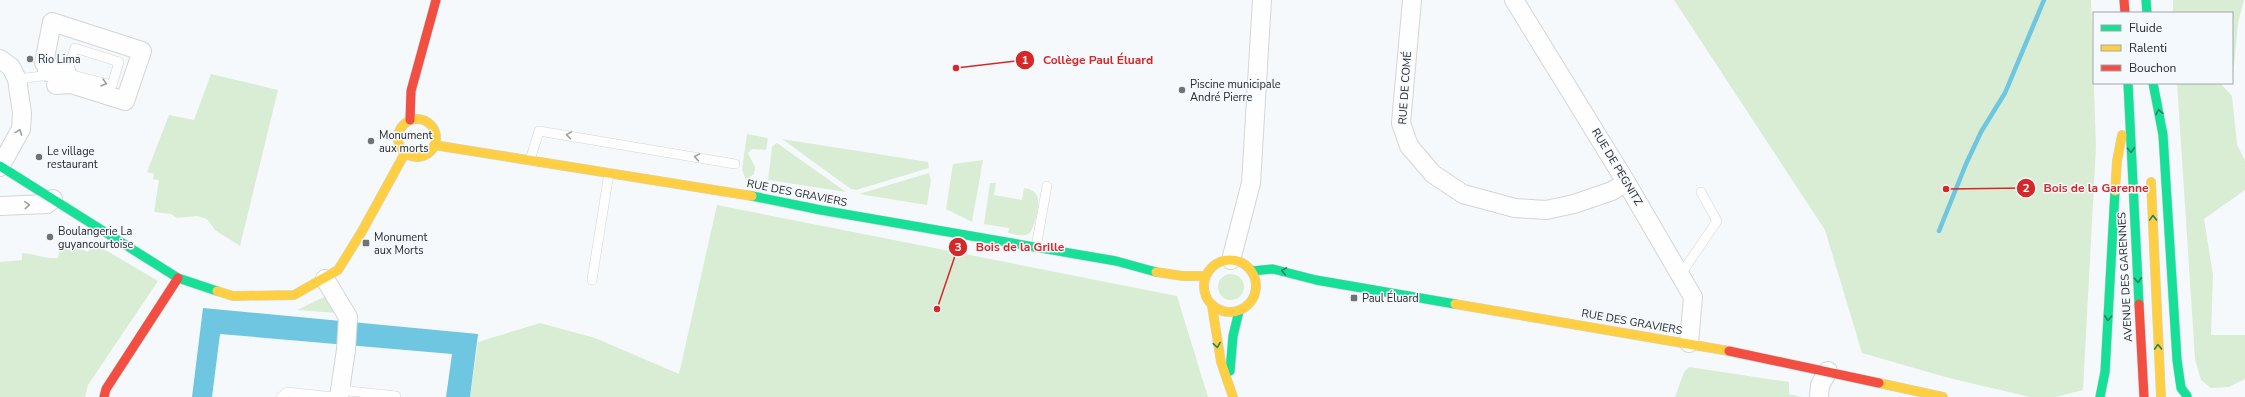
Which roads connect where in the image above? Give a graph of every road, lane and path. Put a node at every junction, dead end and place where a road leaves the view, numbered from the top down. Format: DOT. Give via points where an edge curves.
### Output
graph roads {
  1 [pos="436,0"];
  2 [pos="1262,0"];
  3 [pos="1412,0"];
  4 [pos="1514,0"];
  5 [pos="2124,0"];
  6 [pos="2146,0"];
  7 [pos="2125,12"];
  8 [pos="2147,12"];
  9 [pos="0,59"];
  10 [pos="67,73"];
  11 [pos="17,79"];
  12 [pos="2128,84"];
  13 [pos="2148,84"];
  14 [pos="2153,84"];
  15 [pos="2129,98"];
  16 [pos="2149,112"];
  17 [pos="410,120"];
  18 [pos="434,145"];
  19 [pos="405,153"];
  20 [pos="530,160"];
  21 [pos="735,164"];
  22 [pos="0,166"];
  23 [pos="609,173"];
  24 [pos="2151,173"];
  25 [pos="1626,182"];
  26 [pos="1047,186"];
  27 [pos="1701,192"];
  28 [pos="53,199"];
  29 [pos="0,206"];
  30 [pos="1036,247"];
  31 [pos="1231,260"];
  32 [pos="1252,271"];
  33 [pos="1154,272"];
  34 [pos="1681,274"];
  35 [pos="1206,276"];
  36 [pos="178,278"];
  37 [pos="325,279"];
  38 [pos="592,280"];
  39 [pos="1316,280"];
  40 [pos="1289,282"];
  41 [pos="1179,286"];
  42 [pos="1267,289"];
  43 [pos="1192,291"];
  44 [pos="1255,295"];
  45 [pos="1205,297"];
  46 [pos="1212,306"];
  47 [pos="1239,311"];
  48 [pos="1689,343"];
  49 [pos="1828,371"];
  50 [pos="1230,386"];
  51 [pos="337,395"];
  52 [pos="396,396"];
  53 [pos="2187,396"];
  54 [pos="104,397"];
  55 [pos="281,397"];
  56 [pos="1233,397"];
  57 [pos="1819,397"];
  58 [pos="1943,397"];
  59 [pos="2100,397"];
  60 [pos="2144,397"];
  61 [pos="2161,397"];
  62 [pos="2176,397"];
  1 -- 17 [label="street" via="411,91"];
  2 -- 31 [label="street" via="1251,183"];
  3 -- 25 [label="street, RUE DE COMÉ" via="1401,123 1409,146 1433,174 1463,194 1515,208 1546,210 1612,191"];
  4 -- 25 [label="street, RUE DE PEGNITZ"];
  5 -- 7 [label="street"];
  6 -- 8 [label="street"];
  9 -- 11 [label="street" via="11,67"];
  10 -- 10 [label="lane, one-way" via="112,85 119,62 75,48"];
  10 -- 10 [label="street" via="56,85 71,84 125,101 142,51 52,22 44,63 48,64 47,72"];
  10 -- 11 [label="lane"];
  22 -- 11 [label="street, one-way" via="21,130 22,113"];
  12 -- 15 [label="street, AVENUE DES GARENNES"];
  13 -- 16 [label="street"];
  53 -- 14 [label="street, one-way" via="2181,388 2177,360 2163,134"];
  15 -- 59 [label="street, one-way" via="2117,161 2105,372"];
  15 -- 60 [label="street, AVENUE DES GARENNES, one-way"];
  17 -- 18 [label="street" via="428,122 435,133"];
  17 -- 19 [label="street" via="398,132 398,144"];
  18 -- 19 [label="street" via="422,156 416,157"];
  18 -- 20 [label="street, RUE DES GRAVIERS"];
  19 -- 37 [label="street" via="346,260 338,270"];
  21 -- 20 [label="lane, one-way" via="539,130"];
  20 -- 23 [label="street, RUE DES GRAVIERS"];
  22 -- 28 [label="street"];
  23 -- 30 [label="street, RUE DES GRAVIERS" via="766,198"];
  23 -- 38 [label="lane"];
  61 -- 24 [label="street, one-way"];
  25 -- 34 [label="street, RUE DE PEGNITZ"];
  26 -- 30 [label="lane"];
  27 -- 34 [label="lane" via="1717,221"];
  29 -- 28 [label="street, one-way" via="47,204"];
  28 -- 36 [label="street"];
  30 -- 33 [label="street, RUE DES GRAVIERS" via="1116,261"];
  31 -- 32 [label="street" via="1243,263"];
  31 -- 35 [label="street" via="1221,261 1212,267"];
  39 -- 32 [label="street, RUE DES GRAVIERS, one-way" via="1272,269"];
  32 -- 44 [label="street" via="1256,283"];
  33 -- 35 [label="street, RUE DES GRAVIERS"];
  33 -- 41 [label="street, RUE DES GRAVIERS"];
  34 -- 48 [label="street, RUE DE PEGNITZ" via="1692,297"];
  35 -- 45 [label="street" via="1203,286"];
  36 -- 37 [label="street" via="232,296 294,295"];
  36 -- 54 [label="street" via="114,376"];
  37 -- 51 [label="street" via="348,317 346,350"];
  39 -- 40 [label="street, RUE DES GRAVIERS"];
  39 -- 48 [label="street, RUE DES GRAVIERS"];
  42 -- 44 [label="street"];
  43 -- 45 [label="street"];
  44 -- 47 [label="street" via="1249,305"];
  45 -- 46 [label="street"];
  46 -- 47 [label="street" via="1225,312"];
  46 -- 50 [label="street, one-way" via="1221,362"];
  47 -- 50 [label="street" via="1233,336"];
  48 -- 49 [label="street, RUE DES GRAVIERS"];
  49 -- 57 [label="street" via="1820,385"];
  49 -- 58 [label="street, RUE DES GRAVIERS"];
  50 -- 56 [label="street"];
  51 -- 52 [label="lane"];
  51 -- 55 [label="lane" via="287,392"];
  53 -- 62 [label="street"];
}
